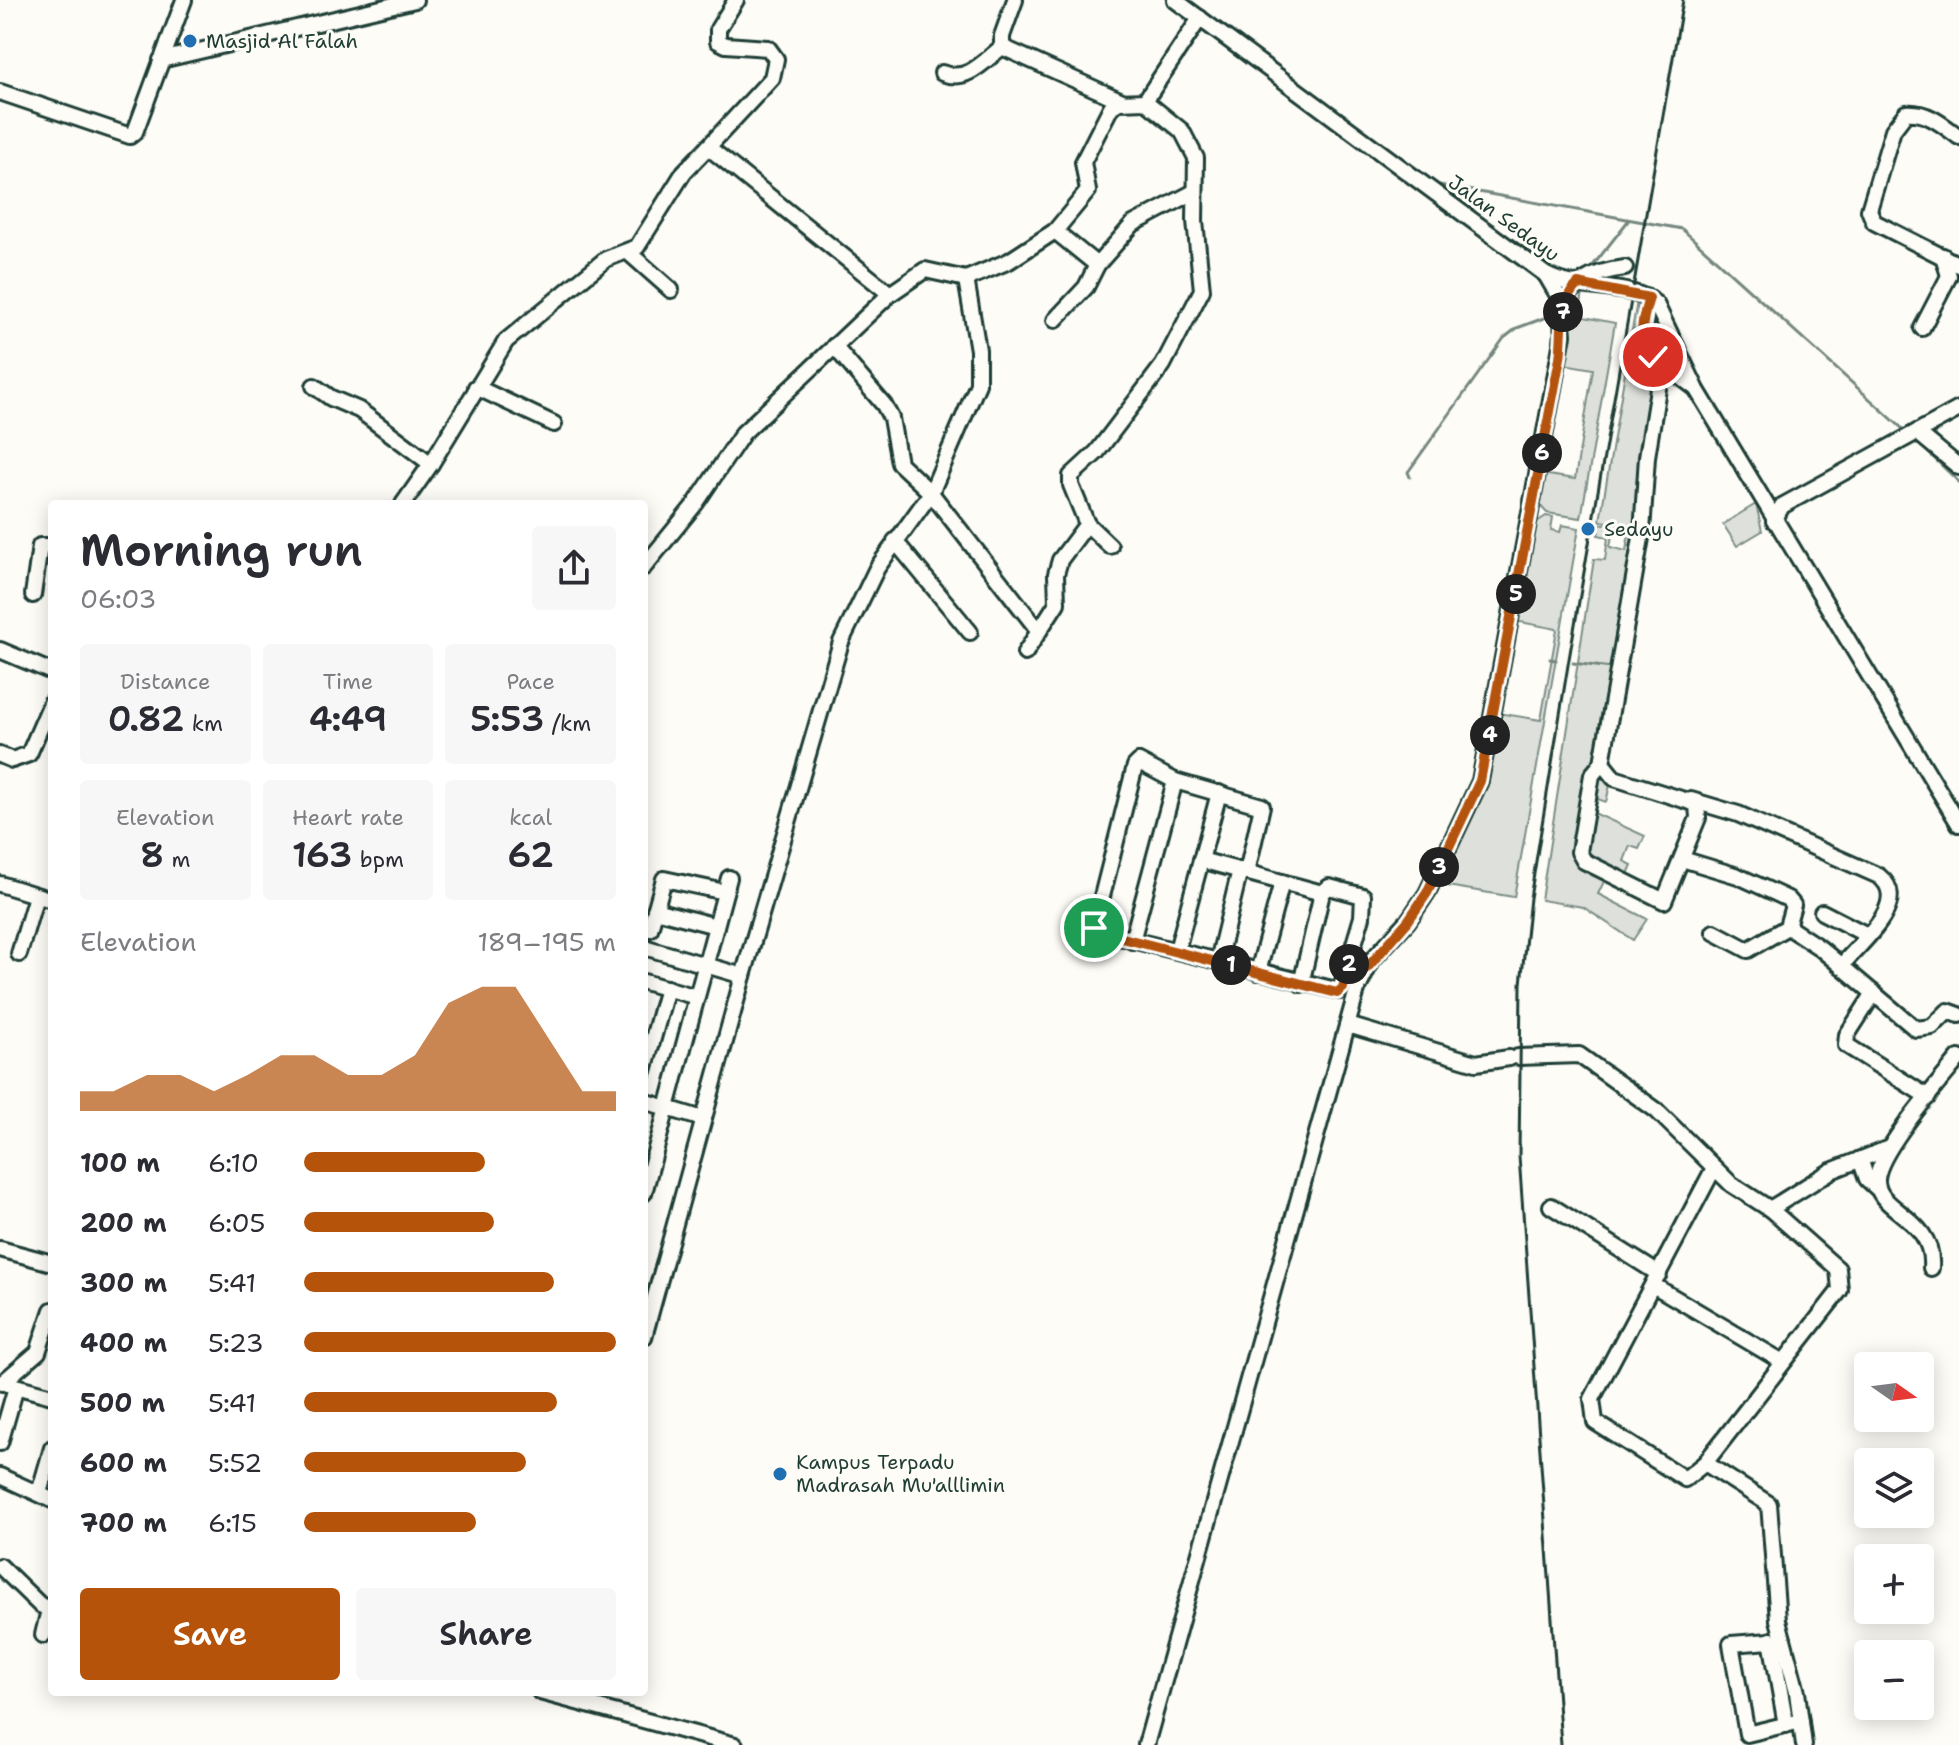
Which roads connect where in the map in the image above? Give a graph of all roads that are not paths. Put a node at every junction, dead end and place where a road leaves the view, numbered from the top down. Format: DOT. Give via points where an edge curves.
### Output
graph roads {
  1 [pos="184,0"];
  2 [pos="415,0"];
  3 [pos="736,0"];
  4 [pos="1015,0"];
  5 [pos="1175,0"];
  6 [pos="1200,18"];
  7 [pos="1002,47"];
  8 [pos="161,60"];
  9 [pos="942,73"];
  10 [pos="0,92"];
  11 [pos="1122,101"];
  12 [pos="1145,101"];
  13 [pos="1959,137"];
  14 [pos="708,147"];
  15 [pos="1194,192"];
  16 [pos="1055,231"];
  17 [pos="628,252"];
  18 [pos="1943,256"];
  19 [pos="1097,265"];
  20 [pos="1959,265"];
  21 [pos="1625,268"];
  22 [pos="1546,275"];
  23 [pos="971,277"];
  24 [pos="1578,284"];
  25 [pos="671,290"];
  26 [pos="890,294"];
  27 [pos="1649,298"];
  28 [pos="1562,307"];
  29 [pos="1055,320"];
  30 [pos="1922,328"];
  31 [pos="834,346"];
  32 [pos="1665,368"];
  33 [pos="314,386"];
  34 [pos="476,387"];
  35 [pos="1697,390"];
  36 [pos="1959,409"];
  37 [pos="554,424"];
  38 [pos="1917,432"];
  39 [pos="431,464"];
  40 [pos="1959,467"];
  41 [pos="1757,490"];
  42 [pos="931,493"];
  43 [pos="1798,496"];
  44 [pos="406,500"];
  45 [pos="1774,521"];
  46 [pos="1087,524"];
  47 [pos="895,541"];
  48 [pos="48,546"];
  49 [pos="1110,546"];
  50 [pos="648,562"];
  51 [pos="33,595"];
  52 [pos="1035,627"];
  53 [pos="970,632"];
  54 [pos="0,650"];
  55 [pos="1025,653"];
  56 [pos="48,670"];
  57 [pos="48,710"];
  58 [pos="0,755"];
  59 [pos="1602,763"];
  60 [pos="1175,781"];
  61 [pos="1219,793"];
  62 [pos="1691,800"];
  63 [pos="1959,824"];
  64 [pos="1682,859"];
  65 [pos="1201,860"];
  66 [pos="1243,871"];
  67 [pos="1282,882"];
  68 [pos="0,884"];
  69 [pos="1322,893"];
  70 [pos="36,896"];
  71 [pos="48,899"];
  72 [pos="655,910"];
  73 [pos="1822,912"];
  74 [pos="716,926"];
  75 [pos="1789,926"];
  76 [pos="650,929"];
  77 [pos="1714,932"];
  78 [pos="1867,935"];
  79 [pos="1132,941"];
  80 [pos="1354,944"];
  81 [pos="648,948"];
  82 [pos="1177,950"];
  83 [pos="1380,952"];
  84 [pos="19,954"];
  85 [pos="1218,961"];
  86 [pos="706,964"];
  87 [pos="1349,964"];
  88 [pos="1841,966"];
  89 [pos="1367,968"];
  90 [pos="1258,972"];
  91 [pos="743,976"];
  92 [pos="648,983"];
  93 [pos="1301,984"];
  94 [pos="667,988"];
  95 [pos="1874,993"];
  96 [pos="697,997"];
  97 [pos="1959,1015"];
  98 [pos="1348,1025"];
  99 [pos="648,1041"];
  100 [pos="1959,1058"];
  101 [pos="1928,1097"];
  102 [pos="648,1102"];
  103 [pos="667,1109"];
  104 [pos="703,1119"];
  105 [pos="1889,1148"];
  106 [pos="1860,1159"];
  107 [pos="1714,1168"];
  108 [pos="648,1178"];
  109 [pos="1878,1189"];
  110 [pos="1551,1206"];
  111 [pos="1770,1209"];
  112 [pos="0,1249"];
  113 [pos="48,1262"];
  114 [pos="1931,1268"];
  115 [pos="1656,1280"];
  116 [pos="651,1284"];
  117 [pos="648,1307"];
  118 [pos="48,1322"];
  119 [pos="1783,1362"];
  120 [pos="6,1384"];
  121 [pos="48,1395"];
  122 [pos="0,1443"];
  123 [pos="1705,1463"];
  124 [pos="0,1476"];
  125 [pos="46,1496"];
  126 [pos="0,1566"];
  127 [pos="48,1608"];
  128 [pos="48,1617"];
  129 [pos="43,1635"];
  130 [pos="1777,1640"];
  131 [pos="557,1696"];
  132 [pos="1801,1721"];
  133 [pos="1786,1725"];
  134 [pos="1748,1740"];
  135 [pos="735,1745"];
  136 [pos="1146,1745"];
  137 [pos="1804,1745"];
  1 -- 8 [label="street"];
  2 -- 8 [label="street"];
  3 -- 14 [label="street" via="718,29 718,41 768,48 776,68"];
  4 -- 7 [label="street"];
  5 -- 6 [label="street, Jalan Sedayu"];
  6 -- 12 [label="street"];
  6 -- 22 [label="street, Jalan Sedayu"];
  7 -- 9 [label="street" via="967,75"];
  7 -- 11 [label="street"];
  8 -- 10 [label="street" via="130,136"];
  11 -- 12 [label="street"];
  11 -- 16 [label="street" via="1111,107 1083,162 1088,191"];
  12 -- 15 [label="street" via="1191,145 1197,170"];
  13 -- 18 [label="street" via="1933,119 1906,113 1896,122 1869,210 1874,222"];
  14 -- 17 [label="street" via="684,172 637,247"];
  14 -- 26 [label="street"];
  15 -- 19 [label="street" via="1133,224"];
  15 -- 46 [label="street" via="1204,282 1200,297 1163,365 1097,452 1071,476"];
  16 -- 19 [label="street"];
  16 -- 23 [label="street" via="1009,261"];
  17 -- 25 [label="street"];
  17 -- 34 [label="street" via="606,259 513,334"];
  18 -- 20 [label="street"];
  18 -- 30 [label="street" via="1949,276"];
  19 -- 29 [label="street" via="1086,287"];
  21 -- 24 [label="street"];
  22 -- 24 [label="street, Jalan Sedayu"];
  22 -- 28 [label="street"];
  23 -- 26 [label="street" via="925,270"];
  23 -- 42 [label="street" via="978,384"];
  24 -- 27 [label="street, Jalan Sedayu"];
  24 -- 28 [label="street"];
  26 -- 31 [label="street"];
  27 -- 32 [label="street" via="1642,343"];
  27 -- 35 [label="street" via="1660,310"];
  28 -- 83 [label="street" via="1560,358 1485,765 1427,893"];
  31 -- 42 [label="street" via="884,405 893,424 896,458"];
  31 -- 50 [label="street" via="743,433"];
  32 -- 35 [label="street"];
  32 -- 59 [label="street" via="1657,389 1642,532"];
  33 -- 39 [label="street" via="359,410"];
  34 -- 37 [label="street"];
  34 -- 39 [label="street"];
  35 -- 41 [label="street"];
  36 -- 38 [label="street"];
  38 -- 40 [label="street"];
  38 -- 43 [label="street"];
  39 -- 44 [label="street"];
  41 -- 43 [label="street" via="1774,499"];
  41 -- 45 [label="street"];
  42 -- 47 [label="street"];
  42 -- 52 [label="street"];
  43 -- 45 [label="street" via="1778,509"];
  45 -- 63 [label="street"];
  46 -- 49 [label="street"];
  46 -- 52 [label="street" via="1060,560 1057,603"];
  47 -- 53 [label="street"];
  47 -- 91 [label="street" via="866,586 837,654"];
  48 -- 51 [label="street" via="40,546"];
  52 -- 55 [label="street"];
  54 -- 56 [label="street"];
  57 -- 58 [label="street" via="29,754 12,760"];
  59 -- 62 [label="street" via="1614,778"];
  59 -- 64 [label="street" via="1592,775 1580,858 1664,901"];
  60 -- 61 [label="street"];
  60 -- 79 [label="street"];
  60 -- 79 [label="street" via="1143,763 1135,766 1093,924 1096,931"];
  61 -- 65 [label="street"];
  61 -- 66 [label="street" via="1262,806"];
  62 -- 64 [label="street" via="1699,810"];
  62 -- 78 [label="street" via="1738,814 1879,876 1889,884 1892,896"];
  64 -- 75 [label="street" via="1788,899 1793,909"];
  65 -- 66 [label="street"];
  65 -- 82 [label="street"];
  66 -- 67 [label="street"];
  66 -- 85 [label="street"];
  67 -- 69 [label="street"];
  67 -- 90 [label="street"];
  68 -- 70 [label="street"];
  69 -- 80 [label="street" via="1329,887 1364,899"];
  69 -- 93 [label="street"];
  70 -- 71 [label="street"];
  70 -- 84 [label="street"];
  72 -- 74 [label="street"];
  72 -- 74 [label="street" via="667,878 727,885"];
  72 -- 76 [label="street"];
  73 -- 78 [label="street"];
  74 -- 86 [label="street"];
  75 -- 77 [label="street" via="1748,950"];
  75 -- 88 [label="street"];
  78 -- 88 [label="street"];
  79 -- 82 [label="street"];
  80 -- 83 [label="street"];
  80 -- 87 [label="street"];
  81 -- 86 [label="street"];
  82 -- 85 [label="street"];
  83 -- 89 [label="street"];
  85 -- 90 [label="street"];
  86 -- 91 [label="street"];
  86 -- 96 [label="street"];
  87 -- 89 [label="street"];
  87 -- 93 [label="street" via="1340,991"];
  88 -- 95 [label="street"];
  89 -- 98 [label="street"];
  90 -- 93 [label="street"];
  91 -- 104 [label="street"];
  92 -- 94 [label="street"];
  94 -- 96 [label="street"];
  94 -- 99 [label="street"];
  95 -- 97 [label="street" via="1916,1029 1932,1027 1948,1011"];
  95 -- 101 [label="street" via="1846,1045"];
  96 -- 103 [label="street"];
  98 -- 107 [label="street" via="1476,1063 1579,1055 1656,1110"];
  98 -- 136 [label="street"];
  100 -- 101 [label="street"];
  101 -- 105 [label="street"];
  102 -- 103 [label="street"];
  103 -- 104 [label="street"];
  103 -- 108 [label="street"];
  104 -- 116 [label="street"];
  105 -- 106 [label="street"];
  105 -- 109 [label="street"];
  106 -- 109 [label="street" via="1867,1179"];
  106 -- 111 [label="street"];
  107 -- 111 [label="street"];
  107 -- 115 [label="street"];
  109 -- 114 [label="street" via="1928,1241"];
  110 -- 115 [label="street"];
  111 -- 119 [label="street" via="1841,1275 1837,1297"];
  112 -- 113 [label="street"];
  115 -- 119 [label="street"];
  115 -- 123 [label="street" via="1597,1387 1591,1411 1595,1422 1678,1477 1692,1475"];
  116 -- 117 [label="street"];
  118 -- 120 [label="street" via="38,1352"];
  119 -- 123 [label="street"];
  120 -- 121 [label="street"];
  120 -- 122 [label="street"];
  123 -- 130 [label="street" via="1769,1504"];
  124 -- 125 [label="street"];
  126 -- 127 [label="street"];
  128 -- 129 [label="street"];
  130 -- 132 [label="street"];
  130 -- 133 [label="street"];
  130 -- 134 [label="street" via="1731,1644"];
  131 -- 135 [label="street"];
  132 -- 133 [label="street"];
  132 -- 137 [label="street"];
  133 -- 134 [label="street"];
}
